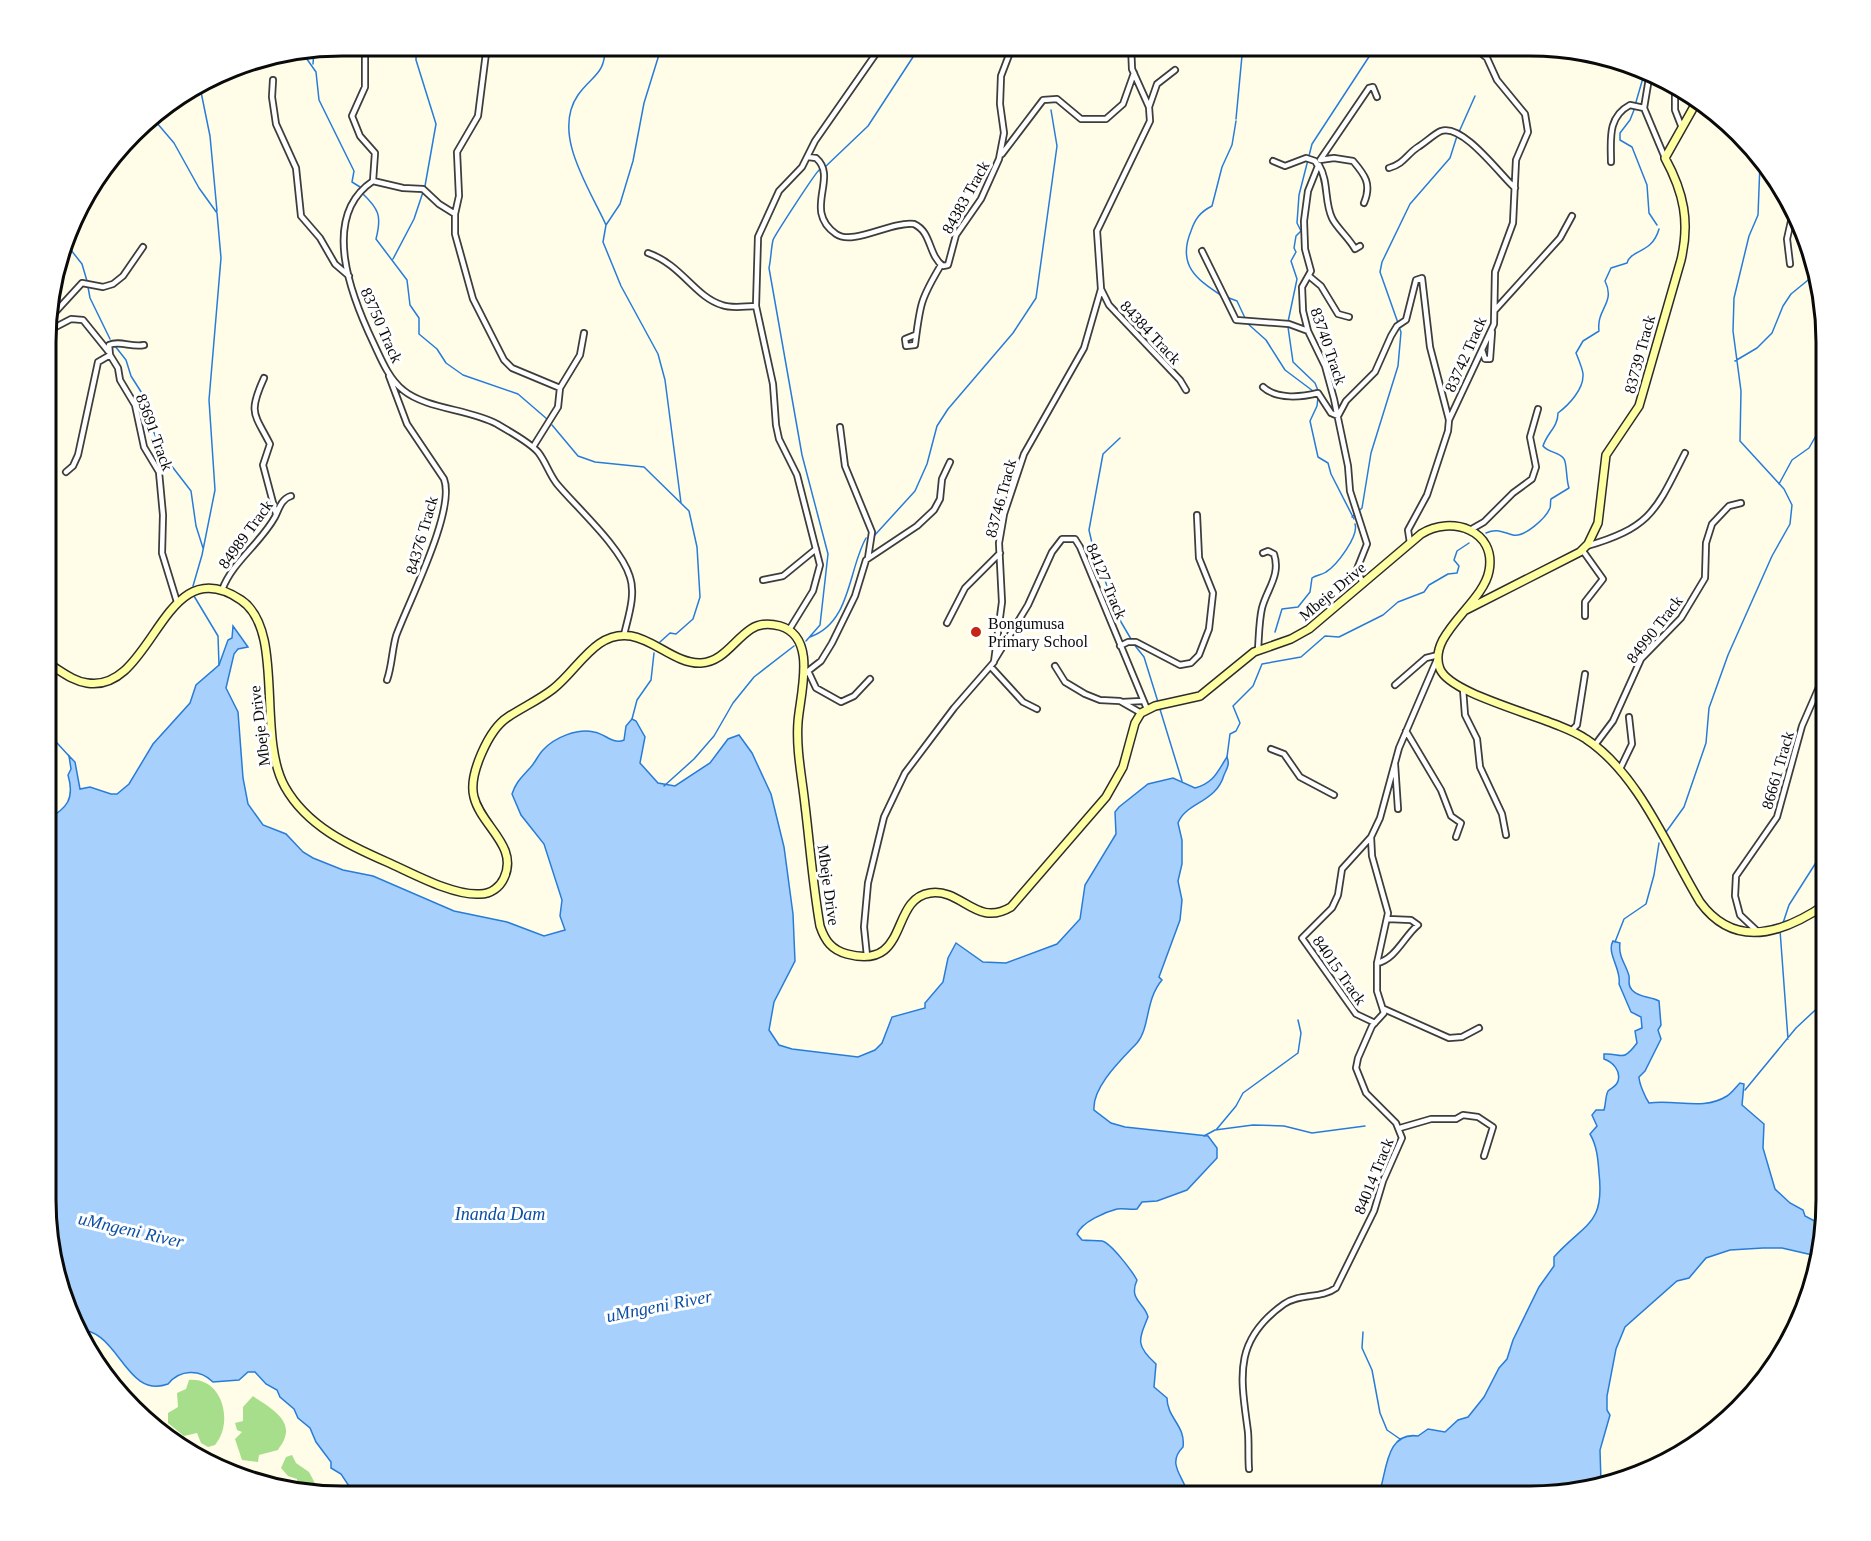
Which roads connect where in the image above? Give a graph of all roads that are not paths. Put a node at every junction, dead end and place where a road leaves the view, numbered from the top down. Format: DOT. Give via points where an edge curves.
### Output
graph roads {
  1 [pos="365,56"];
  2 [pos="486,56"];
  3 [pos="874,56"];
  4 [pos="1009,56"];
  5 [pos="1132,56"];
  6 [pos="1484,56"];
  7 [pos="1175,70"];
  8 [pos="1134,74"];
  9 [pos="273,80"];
  10 [pos="1648,81"];
  11 [pos="1675,96"];
  12 [pos="1377,97"];
  13 [pos="1149,107"];
  14 [pos="1644,108"];
  15 [pos="1693,108"];
  16 [pos="1682,128"];
  17 [pos="1000,156"];
  18 [pos="808,158"];
  19 [pos="1665,158"];
  20 [pos="1273,161"];
  21 [pos="1317,161"];
  22 [pos="1611,162"];
  23 [pos="1389,168"];
  24 [pos="373,181"];
  25 [pos="1516,188"];
  26 [pos="1364,203"];
  27 [pos="455,214"];
  28 [pos="1572,216"];
  29 [pos="1790,224"];
  30 [pos="1360,246"];
  31 [pos="143,247"];
  32 [pos="1202,251"];
  33 [pos="648,254"];
  34 [pos="1790,264"];
  35 [pos="941,265"];
  36 [pos="349,276"];
  37 [pos="1309,276"];
  38 [pos="1101,289"];
  39 [pos="756,306"];
  40 [pos="57,310"];
  41 [pos="1495,310"];
  42 [pos="1349,318"];
  43 [pos="56,327"];
  44 [pos="1492,329"];
  45 [pos="1308,331"];
  46 [pos="584,333"];
  47 [pos="915,335"];
  48 [pos="144,345"];
  49 [pos="1482,350"];
  50 [pos="109,353"];
  51 [pos="388,370"];
  52 [pos="264,378"];
  53 [pos="1263,387"];
  54 [pos="560,388"];
  55 [pos="1186,390"];
  56 [pos="1538,410"];
  57 [pos="1338,417"];
  58 [pos="1449,420"];
  59 [pos="840,427"];
  60 [pos="533,447"];
  61 [pos="1685,453"];
  62 [pos="950,462"];
  63 [pos="66,472"];
  64 [pos="291,496"];
  65 [pos="1741,503"];
  66 [pos="276,514"];
  67 [pos="1197,515"];
  68 [pos="1470,530"];
  69 [pos="1410,543"];
  70 [pos="816,549"];
  71 [pos="1585,549"];
  72 [pos="1000,553"];
  73 [pos="1263,553"];
  74 [pos="868,558"];
  75 [pos="763,580"];
  76 [pos="1363,584"];
  77 [pos="222,590"];
  78 [pos="177,602"];
  79 [pos="1466,610"];
  80 [pos="1585,616"];
  81 [pos="947,623"];
  82 [pos="789,630"];
  83 [pos="624,635"];
  84 [pos="1120,646"];
  85 [pos="1258,650"];
  86 [pos="1438,656"];
  87 [pos="992,664"];
  88 [pos="1055,666"];
  89 [pos="56,669"];
  90 [pos="806,673"];
  91 [pos="1586,674"];
  92 [pos="870,679"];
  93 [pos="387,680"];
  94 [pos="1395,686"];
  95 [pos="1463,689"];
  96 [pos="1816,694"];
  97 [pos="1142,701"];
  98 [pos="1122,702"];
  99 [pos="1037,709"];
  100 [pos="1144,711"];
  101 [pos="1629,717"];
  102 [pos="1572,730"];
  103 [pos="1406,731"];
  104 [pos="1595,745"];
  105 [pos="1271,749"];
  106 [pos="1394,762"];
  107 [pos="1620,769"];
  108 [pos="1334,795"];
  109 [pos="1398,809"];
  110 [pos="1506,835"];
  111 [pos="1371,837"];
  112 [pos="1456,837"];
  113 [pos="1816,910"];
  114 [pos="1388,919"];
  115 [pos="1757,931"];
  116 [pos="867,956"];
  117 [pos="1377,963"];
  118 [pos="1384,1009"];
  119 [pos="1375,1023"];
  120 [pos="1479,1028"];
  121 [pos="1400,1128"];
  122 [pos="1484,1156"];
  123 [pos="1249,1469"];
  1 -- 24 [label="street" via="365,87 351,116 360,136 375,153"];
  2 -- 27 [label="street" via="478,116 457,152 459,196"];
  3 -- 18 [label="street"];
  4 -- 17 [label="street, 84383 Track" via="1001,76 1004,133"];
  5 -- 8 [label="street"];
  6 -- 25 [label="street, 83742 Track" via="1497,80 1527,118 1528,132 1516,160"];
  7 -- 13 [label="street, 83746 Track" via="1157,84"];
  8 -- 13 [label="street"];
  8 -- 17 [label="street" via="1123,105 1106,119 1082,119 1057,99 1043,100"];
  9 -- 36 [label="street" via="276,124 297,168 301,216 335,264"];
  10 -- 14 [label="street"];
  11 -- 16 [label="street" via="1675,110"];
  12 -- 21 [label="street, 83740 Track" via="1373,87 1369,88"];
  13 -- 38 [label="street, 83746 Track" via="1147,132 1097,231"];
  14 -- 19 [label="street, 83739 Track"];
  14 -- 22 [label="street" via="1630,105 1616,117 1611,128"];
  15 -- 16 [label="street"];
  16 -- 19 [label="street"];
  17 -- 35 [label="street, 84383 Track" via="981,199 956,235 949,264"];
  18 -- 35 [label="street, 84383 Track" via="816,158 823,169 821,214 836,234 852,237 893,225 914,224 926,234"];
  18 -- 39 [label="street" via="779,191 760,230"];
  19 -- 71 [label="street, 83739 Track" via="1685,206 1684,249 1639,406 1606,455 1599,517"];
  20 -- 21 [label="street" via="1286,166 1303,158"];
  21 -- 26 [label="street" via="1353,161 1367,179 1369,190"];
  21 -- 30 [label="street" via="1325,178 1334,221 1355,249"];
  21 -- 37 [label="street, 83740 Track" via="1305,202 1304,243 1311,267"];
  23 -- 25 [label="street" via="1440,132 1449,131 1473,144"];
  24 -- 27 [label="street" via="423,189"];
  24 -- 36 [label="street, 83750 Track" via="355,198 345,224"];
  25 -- 41 [label="street, 83742 Track" via="1513,223 1495,272"];
  27 -- 54 [label="street" via="461,262 478,312 504,360 512,368"];
  28 -- 41 [label="street" via="1560,238"];
  29 -- 34 [label="street" via="1787,239"];
  31 -- 40 [label="street" via="118,281 103,287 82,283"];
  32 -- 45 [label="street" via="1236,320 1289,324"];
  33 -- 39 [label="street" via="669,262 712,300 732,307"];
  35 -- 47 [label="street" via="921,301"];
  36 -- 51 [label="street, 83750 Track" via="358,308"];
  37 -- 42 [label="street" via="1321,286 1338,314"];
  37 -- 45 [label="street, 83740 Track" via="1301,292"];
  38 -- 55 [label="street, 84384 Track" via="1109,305"];
  38 -- 72 [label="street, 83746 Track" via="1081,357 1054,396 1024,454 1001,526"];
  39 -- 70 [label="street" via="773,384 779,439 797,475"];
  41 -- 44 [label="street, 83742 Track"];
  43 -- 50 [label="street, 83691 Track" via="71,319 83,320"];
  44 -- 49 [label="street, 83742 Track"];
  44 -- 49 [label="street" via="1490,359 1485,359"];
  45 -- 57 [label="street, 83740 Track" via="1324,366"];
  46 -- 54 [label="street" via="580,355"];
  48 -- 50 [label="street" via="114,343 109,345"];
  49 -- 58 [label="street, 83742 Track"];
  50 -- 63 [label="street" via="98,362 78,455"];
  50 -- 78 [label="street, 83691 Track" via="135,405 147,455 159,472 162,553"];
  51 -- 60 [label="street, 83750 Track" via="406,392 484,418"];
  51 -- 93 [label="street, 84376 Track" via="407,424 447,489 418,587 396,638"];
  52 -- 66 [label="street" via="255,398 254,413 270,444 262,465"];
  53 -- 57 [label="street" via="1283,396 1318,393"];
  54 -- 60 [label="street" via="558,407"];
  56 -- 68 [label="street" via="1530,437 1536,467 1532,479"];
  57 -- 58 [label="street" via="1346,401 1375,372 1397,326 1406,320 1419,278 1424,281 1430,347"];
  57 -- 76 [label="street, 83740 Track" via="1350,490 1367,544 1357,569"];
  58 -- 69 [label="street, 83742 Track" via="1427,495 1408,530"];
  59 -- 74 [label="street" via="845,466 872,532"];
  60 -- 83 [label="street, 83750 Track" via="556,483 627,570 632,593"];
  61 -- 71 [label="street" via="1670,488 1653,511 1638,525"];
  62 -- 74 [label="street" via="942,479 939,502 931,515"];
  64 -- 66 [label="street, 84989 Track" via="283,500"];
  65 -- 104 [label="street, 84990 Track" via="1729,506 1712,524 1706,543 1705,578 1681,618 1641,659 1613,721"];
  66 -- 77 [label="street, 84989 Track" via="231,572"];
  67 -- 84 [label="street" via="1199,558 1213,593 1209,629 1199,655 1191,663 1180,665 1136,642"];
  68 -- 69 [label="street, Mbeje Drive" via="1439,525"];
  68 -- 79 [label="street" via="1486,549 1490,567 1484,586"];
  69 -- 76 [label="street, Mbeje Drive"];
  70 -- 75 [label="street" via="783,576"];
  70 -- 82 [label="street" via="819,574 799,618"];
  71 -- 79 [label="street"];
  71 -- 80 [label="street" via="1603,579 1585,602"];
  72 -- 81 [label="street" via="965,588"];
  72 -- 87 [label="street, 83746 Track" via="1003,589"];
  73 -- 85 [label="street" via="1274,554 1276,569 1262,609"];
  74 -- 90 [label="street" via="832,643 821,661"];
  76 -- 85 [label="street, Mbeje Drive" via="1309,629"];
  77 -- 78 [label="street" via="201,588"];
  77 -- 83 [label="street, Mbeje Drive" via="243,601 260,622 267,658 273,757 286,789 301,808 351,846 438,884 479,895 502,884 508,866 504,848 480,813 472,791 490,735 504,719 554,689 600,642"];
  78 -- 89 [label="street" via="132,662 106,682 84,682"];
  79 -- 86 [label="street" via="1445,635"];
  82 -- 83 [label="street" via="770,624 757,626 720,656 700,663"];
  82 -- 90 [label="street, Mbeje Drive" via="802,653"];
  84 -- 87 [label="street, 84127 Track" via="1080,547 1075,539 1066,538 1052,552 1031,599"];
  84 -- 97 [label="street, 84127 Track"];
  85 -- 100 [label="street, Mbeje Drive" via="1200,696"];
  86 -- 94 [label="street" via="1426,658"];
  86 -- 95 [label="street" via="1444,676"];
  86 -- 103 [label="street"];
  87 -- 99 [label="street" via="1023,702"];
  87 -- 116 [label="street" via="903,777 890,802 869,873 864,927"];
  88 -- 98 [label="street" via="1065,682 1085,694"];
  90 -- 92 [label="street" via="820,692 841,702 854,696"];
  90 -- 116 [label="street, Mbeje Drive" via="798,746 820,926 831,946 848,954"];
  91 -- 102 [label="street" via="1578,719"];
  95 -- 102 [label="street"];
  95 -- 110 [label="street" via="1465,715 1477,739 1482,773 1502,814"];
  96 -- 115 [label="street, 86661 Track" via="1802,726 1777,817 1736,876 1740,915"];
  97 -- 98 [label="street"];
  97 -- 100 [label="street, 84127 Track"];
  98 -- 100 [label="street"];
  100 -- 116 [label="street" via="1132,732 1123,767 1106,797 1018,901 992,914 975,910 943,893 923,894 909,906 891,945"];
  101 -- 107 [label="street" via="1632,744"];
  102 -- 104 [label="street"];
  103 -- 106 [label="street"];
  103 -- 112 [label="street" via="1441,790 1451,816 1461,823"];
  104 -- 107 [label="street"];
  105 -- 108 [label="street" via="1284,754 1300,777"];
  106 -- 109 [label="street"];
  106 -- 111 [label="street"];
  107 -- 115 [label="street" via="1705,908 1725,926"];
  111 -- 114 [label="street"];
  111 -- 119 [label="street, 84015 Track" via="1342,869 1332,908 1302,938 1356,1014"];
  113 -- 115 [label="street" via="1791,926"];
  114 -- 117 [label="street"];
  114 -- 117 [label="street" via="1411,920 1418,925 1390,956"];
  117 -- 118 [label="street" via="1377,991"];
  118 -- 119 [label="street, 84014 Track" via="1382,1018"];
  118 -- 120 [label="street, 84015 Track" via="1449,1038 1462,1037"];
  119 -- 121 [label="street, 84014 Track" via="1358,1058 1358,1074 1371,1100"];
  121 -- 122 [label="street" via="1431,1119 1478,1116 1493,1127"];
  121 -- 123 [label="street, 84014 Track" via="1402,1138 1376,1205 1336,1288 1283,1305 1265,1322 1247,1350 1241,1379"];
}
